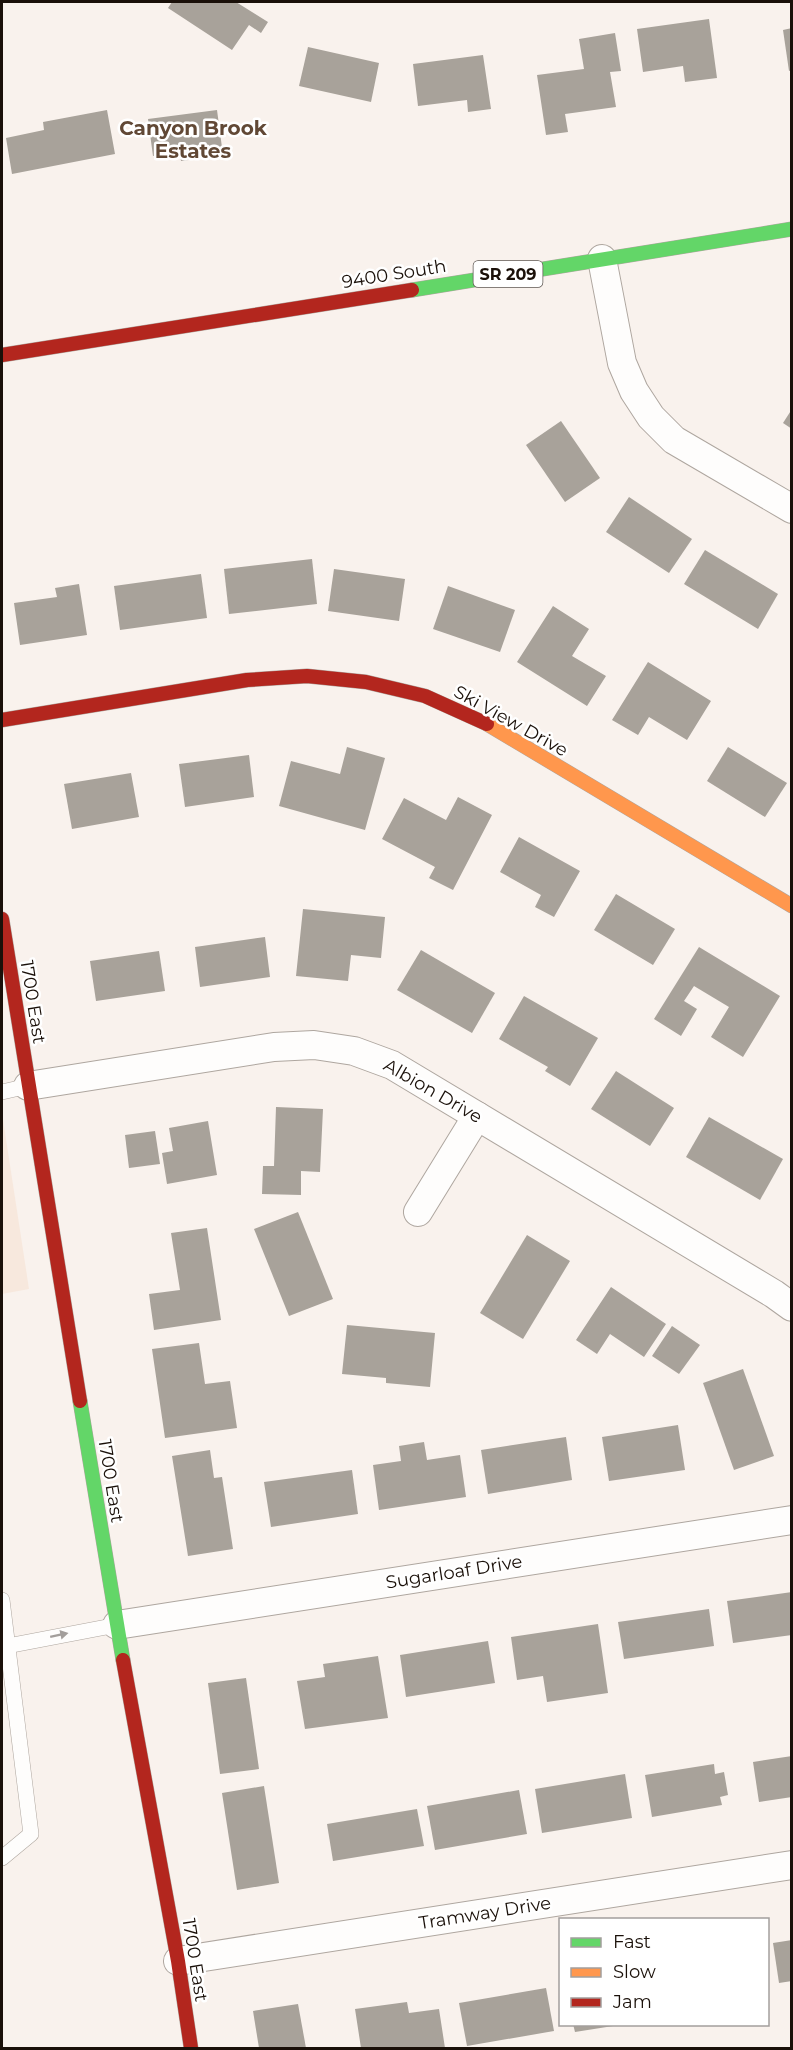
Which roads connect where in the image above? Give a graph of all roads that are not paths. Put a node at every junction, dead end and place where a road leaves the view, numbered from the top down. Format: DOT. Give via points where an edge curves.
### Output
graph roads {
  1 [pos="792,229"];
  2 [pos="602,259"];
  3 [pos="2,355"];
  4 [pos="792,509"];
  5 [pos="2,720"];
  6 [pos="792,906"];
  7 [pos="2,919"];
  8 [pos="15,1089"];
  9 [pos="477,1116"];
  10 [pos="418,1212"];
  11 [pos="792,1307"];
  12 [pos="792,1520"];
  13 [pos="2,1600"];
  14 [pos="117,1625"];
  15 [pos="5,1647"];
  16 [pos="3,1854"];
  17 [pos="792,1865"];
  18 [pos="178,1961"];
  19 [pos="191,2049"];
  1 -- 2 [label="street, 9400 South / SR 209"];
  2 -- 3 [label="street, 9400 South / SR 209"];
  2 -- 4 [label="street" via="622,363 651,417 674,440"];
  5 -- 6 [label="street, Ski View Drive" via="247,680 306,676 366,682 425,696 480,720"];
  7 -- 8 [label="street, 1700 East"];
  8 -- 9 [label="street, Albion Drive" via="274,1047 314,1045 354,1051 392,1065"];
  8 -- 14 [label="street, 1700 East"];
  9 -- 10 [label="street"];
  9 -- 11 [label="street, Albion Drive"];
  12 -- 14 [label="street, Sugarloaf Drive"];
  13 -- 15 [label="lane"];
  15 -- 14 [label="lane, one-way"];
  14 -- 18 [label="street, 1700 East"];
  15 -- 16 [label="lane" via="31,1834"];
  17 -- 18 [label="street, Tramway Drive"];
  18 -- 19 [label="street, 1700 East"];
}
